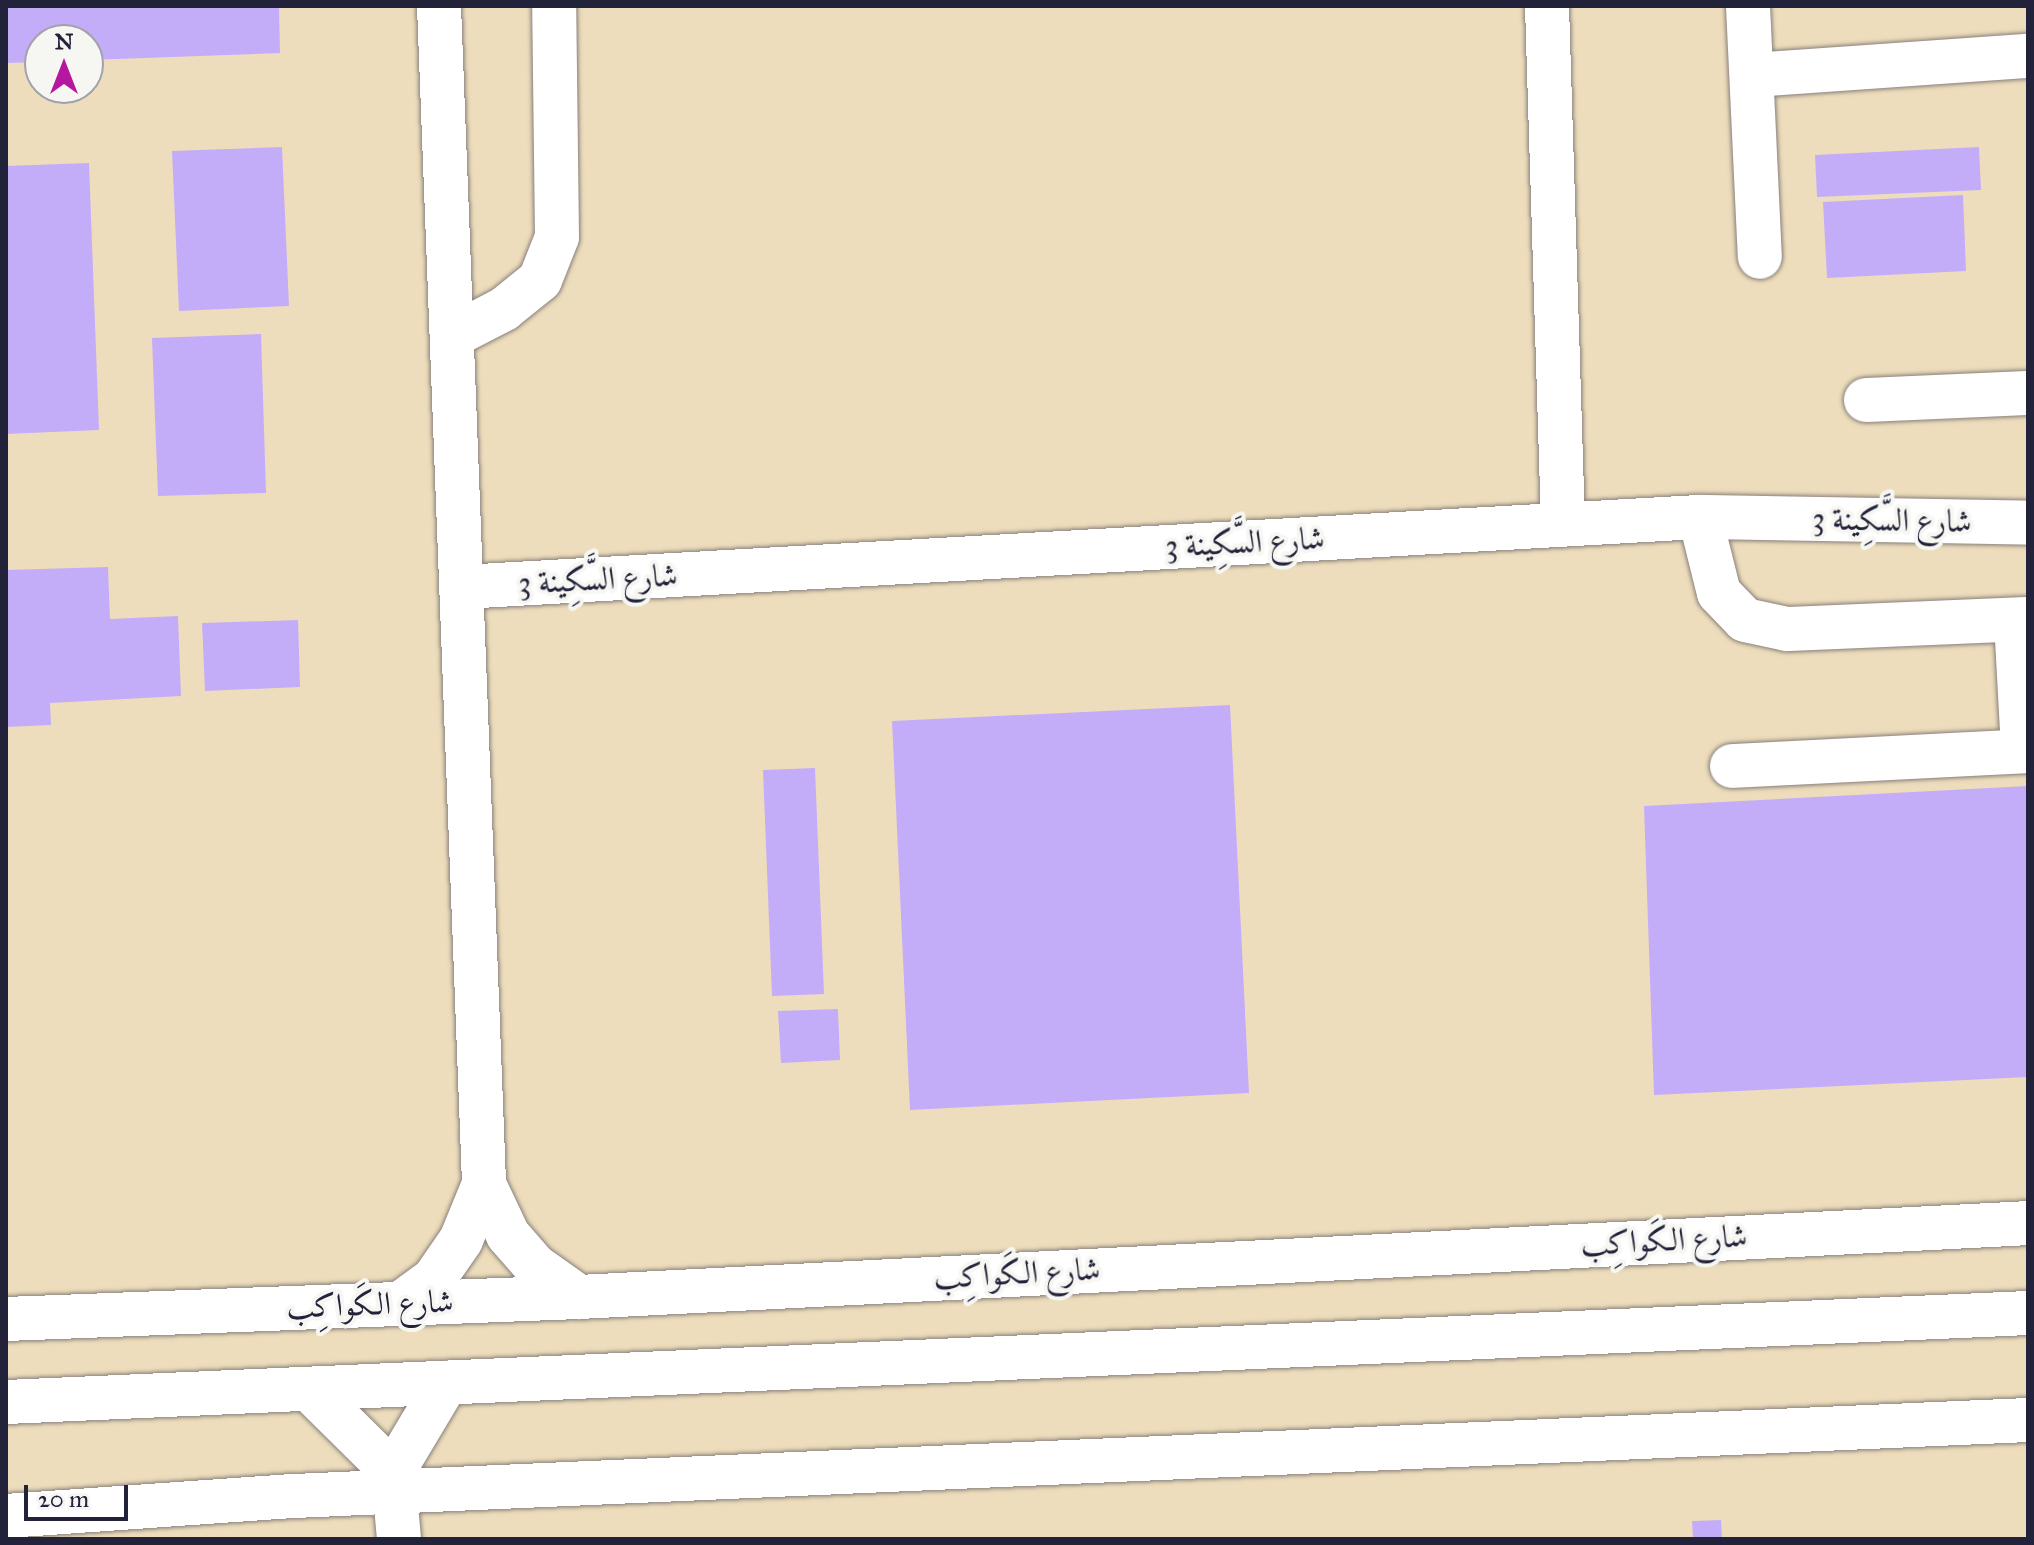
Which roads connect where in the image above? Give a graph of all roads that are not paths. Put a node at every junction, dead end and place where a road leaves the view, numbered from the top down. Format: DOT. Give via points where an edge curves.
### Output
graph roads {
  1 [pos="439,6"];
  2 [pos="554,6"];
  3 [pos="1547,6"];
  4 [pos="1748,6"];
  5 [pos="2028,56"];
  6 [pos="1753,75"];
  7 [pos="1760,257"];
  8 [pos="452,336"];
  9 [pos="2028,393"];
  10 [pos="1866,400"];
  11 [pos="1700,517"];
  12 [pos="2028,523"];
  13 [pos="1563,524"];
  14 [pos="462,587"];
  15 [pos="2022,619"];
  16 [pos="2026,751"];
  17 [pos="1732,766"];
  18 [pos="484,1184"];
  19 [pos="2028,1223"];
  20 [pos="579,1297"];
  21 [pos="400,1304"];
  22 [pos="2028,1313"];
  23 [pos="6,1319"];
  24 [pos="446,1383"];
  25 [pos="310,1390"];
  26 [pos="6,1402"];
  27 [pos="2028,1420"];
  28 [pos="394,1482"];
  29 [pos="6,1516"];
  30 [pos="399,1539"];
  1 -- 8 [label="street"];
  2 -- 8 [label="street" via="557,237 540,280 504,309"];
  3 -- 13 [label="street"];
  4 -- 6 [label="street"];
  5 -- 6 [label="street"];
  6 -- 7 [label="street"];
  8 -- 14 [label="street"];
  9 -- 10 [label="street"];
  11 -- 12 [label="street, شارع السَّكِينة 3"];
  11 -- 13 [label="street, شارع السَّكِينة 3"];
  11 -- 15 [label="street" via="1719,593 1745,620 1787,629"];
  13 -- 14 [label="street, شارع السَّكِينة 3"];
  14 -- 18 [label="street"];
  15 -- 16 [label="street"];
  16 -- 17 [label="street"];
  18 -- 20 [label="street" via="508,1235 535,1266"];
  18 -- 21 [label="street" via="461,1240 434,1279"];
  19 -- 20 [label="street, شارع الكَواكِب"];
  20 -- 21 [label="street, شارع الكَواكِب"];
  21 -- 23 [label="street, شارع الكَواكِب"];
  22 -- 24 [label="street"];
  24 -- 25 [label="street"];
  24 -- 28 [label="street"];
  25 -- 26 [label="street"];
  25 -- 28 [label="street"];
  27 -- 28 [label="street"];
  28 -- 29 [label="street"];
  28 -- 30 [label="street"];
}
